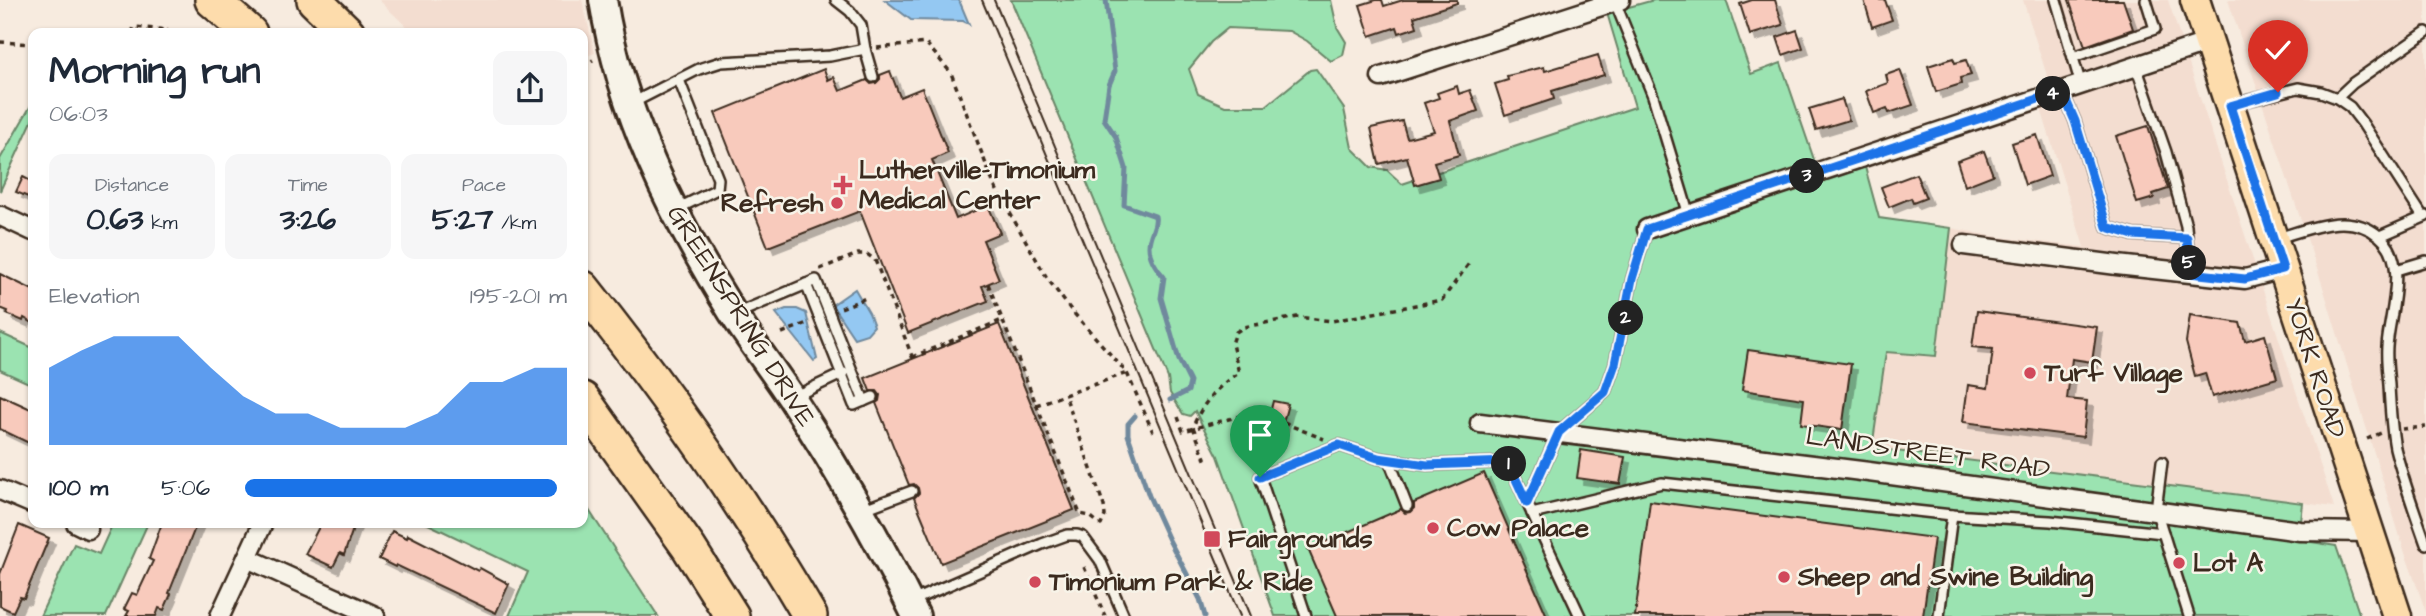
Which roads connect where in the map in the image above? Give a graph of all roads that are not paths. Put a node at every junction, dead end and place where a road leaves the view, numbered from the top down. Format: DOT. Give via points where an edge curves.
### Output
graph roads {
  1 [pos="212,0"];
  2 [pos="314,0"];
  3 [pos="603,0"];
  4 [pos="836,0"];
  5 [pos="2056,0"];
  6 [pos="2146,0"];
  7 [pos="2195,0"];
  8 [pos="1618,1"];
  9 [pos="244,28"];
  10 [pos="343,28"];
  11 [pos="2426,32"];
  12 [pos="2209,42"];
  13 [pos="865,49"];
  14 [pos="2073,57"];
  15 [pos="2136,66"];
  16 [pos="873,77"];
  17 [pos="1381,77"];
  18 [pos="679,80"];
  19 [pos="2081,85"];
  20 [pos="2062,91"];
  21 [pos="2337,98"];
  22 [pos="629,104"];
  23 [pos="2230,106"];
  24 [pos="674,211"];
  25 [pos="1689,215"];
  26 [pos="1,216"];
  27 [pos="2425,217"];
  28 [pos="28,229"];
  29 [pos="1647,229"];
  30 [pos="2380,236"];
  31 [pos="2187,238"];
  32 [pos="2273,240"];
  33 [pos="1964,245"];
  34 [pos="2426,261"];
  35 [pos="2283,269"];
  36 [pos="2396,270"];
  37 [pos="2190,273"];
  38 [pos="806,284"];
  39 [pos="588,294"];
  40 [pos="734,315"];
  41 [pos="851,369"];
  42 [pos="840,375"];
  43 [pos="792,398"];
  44 [pos="588,406"];
  45 [pos="1480,423"];
  46 [pos="1559,432"];
  47 [pos="1389,460"];
  48 [pos="2162,462"];
  49 [pos="0,489"];
  50 [pos="912,491"];
  51 [pos="28,502"];
  52 [pos="1527,503"];
  53 [pos="1407,506"];
  54 [pos="2156,510"];
  55 [pos="860,511"];
  56 [pos="1532,514"];
  57 [pos="1952,515"];
  58 [pos="261,528"];
  59 [pos="2369,532"];
  60 [pos="2163,533"];
  61 [pos="2426,544"];
  62 [pos="247,558"];
  63 [pos="912,609"];
  64 [pos="220,616"];
  65 [pos="375,616"];
  66 [pos="732,616"];
  67 [pos="810,616"];
  68 [pos="1124,616"];
  69 [pos="1306,616"];
  70 [pos="1580,616"];
  71 [pos="1939,616"];
  72 [pos="2189,616"];
  73 [pos="2397,616"];
  1 -- 9 [label="highway"];
  2 -- 10 [label="highway"];
  3 -- 22 [label="main road, GREENSPRING DRIVE"];
  4 -- 13 [label="lane" via="861,25"];
  5 -- 14 [label="lane"];
  6 -- 14 [label="lane" via="2155,29"];
  7 -- 12 [label="main road, YORK ROAD"];
  8 -- 17 [label="street"];
  8 -- 25 [label="lane"];
  11 -- 21 [label="lane"];
  12 -- 15 [label="street"];
  12 -- 23 [label="main road, YORK ROAD"];
  13 -- 16 [label="lane"];
  13 -- 18 [label="lane" via="830,56 722,62"];
  14 -- 19 [label="lane"];
  15 -- 19 [label="street"];
  15 -- 31 [label="lane" via="2166,152"];
  18 -- 22 [label="lane"];
  18 -- 24 [label="lane" via="718,185"];
  19 -- 20 [label="street"];
  20 -- 25 [label="street"];
  20 -- 31 [label="lane" via="2107,227 2133,235"];
  21 -- 23 [label="lane" via="2298,88"];
  21 -- 27 [label="lane" via="2363,124"];
  22 -- 24 [label="main road, GREENSPRING DRIVE"];
  23 -- 32 [label="main road, YORK ROAD"];
  24 -- 40 [label="main road, GREENSPRING DRIVE"];
  25 -- 29 [label="street"];
  26 -- 28 [label="street"];
  27 -- 30 [label="lane"];
  29 -- 46 [label="lane" via="1605,392"];
  30 -- 32 [label="lane" via="2348,222"];
  30 -- 36 [label="lane" via="2392,252"];
  31 -- 37 [label="lane"];
  32 -- 35 [label="main road, YORK ROAD"];
  33 -- 37 [label="street"];
  34 -- 36 [label="lane"];
  35 -- 37 [label="street" via="2245,279"];
  35 -- 59 [label="main road, YORK ROAD"];
  36 -- 61 [label="lane" via="2386,350 2391,417 2395,447"];
  38 -- 40 [label="lane"];
  38 -- 41 [label="lane" via="816,280"];
  38 -- 42 [label="lane"];
  39 -- 67 [label="highway" via="747,512"];
  40 -- 43 [label="main road, GREENSPRING DRIVE"];
  41 -- 42 [label="lane"];
  41 -- 42 [label="lane" via="868,399 854,405"];
  42 -- 43 [label="lane"];
  43 -- 55 [label="main road, GREENSPRING DRIVE"];
  44 -- 66 [label="highway"];
  45 -- 46 [label="street, LANDSTREET ROAD"];
  46 -- 52 [label="lane"];
  46 -- 54 [label="street, LANDSTREET ROAD"];
  47 -- 52 [label="lane" via="1427,465 1508,462"];
  47 -- 53 [label="lane"];
  47 -- 69 [label="lane" via="1339,445 1260,477"];
  48 -- 54 [label="lane"];
  49 -- 51 [label="street"];
  50 -- 55 [label="lane"];
  52 -- 56 [label="lane"];
  54 -- 59 [label="street, LANDSTREET ROAD" via="2300,531"];
  54 -- 60 [label="lane"];
  55 -- 63 [label="main road, GREENSPRING DRIVE"];
  56 -- 57 [label="lane" via="1662,483"];
  56 -- 70 [label="lane"];
  57 -- 60 [label="lane"];
  57 -- 71 [label="lane"];
  58 -- 62 [label="street"];
  59 -- 73 [label="main road, YORK ROAD"];
  60 -- 72 [label="lane"];
  62 -- 64 [label="street"];
  62 -- 65 [label="street"];
  63 -- 68 [label="lane" via="1042,544 1077,535 1100,560"];
}
